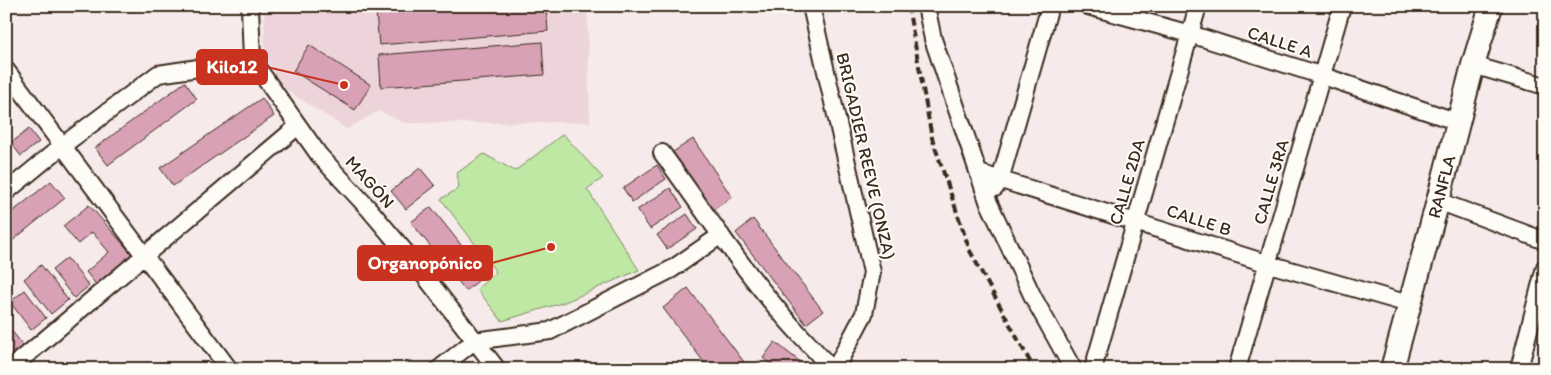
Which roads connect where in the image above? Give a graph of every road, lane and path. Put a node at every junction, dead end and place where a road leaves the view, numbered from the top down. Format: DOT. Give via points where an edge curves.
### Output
graph roads {
  1 [pos="250,6"];
  2 [pos="811,6"];
  3 [pos="926,6"];
  4 [pos="1050,6"];
  5 [pos="1088,6"];
  6 [pos="1198,6"];
  7 [pos="1342,6"];
  8 [pos="1491,6"];
  9 [pos="1190,34"];
  10 [pos="252,60"];
  11 [pos="1473,65"];
  12 [pos="6,70"];
  13 [pos="1323,76"];
  14 [pos="1545,86"];
  15 [pos="1458,122"];
  16 [pos="298,126"];
  17 [pos="62,146"];
  18 [pos="662,152"];
  19 [pos="978,173"];
  20 [pos="1000,180"];
  21 [pos="6,192"];
  22 [pos="1438,200"];
  23 [pos="988,201"];
  24 [pos="1136,221"];
  25 [pos="721,235"];
  26 [pos="1545,241"];
  27 [pos="144,255"];
  28 [pos="1269,264"];
  29 [pos="1545,267"];
  30 [pos="1409,304"];
  31 [pos="474,340"];
  32 [pos="10,369"];
  33 [pos="229,369"];
  34 [pos="440,369"];
  35 [pos="497,369"];
  36 [pos="831,369"];
  37 [pos="836,369"];
  38 [pos="1073,369"];
  39 [pos="1093,369"];
  40 [pos="1237,369"];
  41 [pos="1392,369"];
  42 [pos="1519,369"];
  1 -- 10 [label="street"];
  2 -- 37 [label="street, BRIGADIER REEVE (ONZA)" via="872,272 864,314"];
  3 -- 19 [label="street" via="933,39"];
  4 -- 20 [label="street"];
  5 -- 9 [label="street, CALLE A"];
  6 -- 9 [label="street, CALLE 2DA"];
  7 -- 13 [label="street, CALLE 3RA"];
  8 -- 11 [label="street, RANFLA"];
  9 -- 13 [label="street, CALLE A"];
  9 -- 24 [label="street, CALLE 2DA"];
  10 -- 16 [label="street, MAGÓN"];
  10 -- 17 [label="street" via="158,74"];
  11 -- 14 [label="street"];
  11 -- 15 [label="street, RANFLA"];
  12 -- 17 [label="street"];
  13 -- 15 [label="street, CALLE A"];
  13 -- 28 [label="street, CALLE 3RA"];
  15 -- 22 [label="street, RANFLA"];
  16 -- 27 [label="street"];
  16 -- 31 [label="street, MAGÓN" via="319,155 418,266"];
  17 -- 21 [label="street"];
  17 -- 27 [label="street"];
  18 -- 25 [label="street"];
  19 -- 20 [label="street, CALLE B"];
  19 -- 23 [label="street"];
  20 -- 23 [label="street"];
  20 -- 24 [label="street, CALLE B"];
  22 -- 26 [label="street"];
  22 -- 30 [label="street, RANFLA"];
  23 -- 38 [label="street" via="1033,297"];
  24 -- 28 [label="street, CALLE B"];
  24 -- 39 [label="street, CALLE 2DA"];
  25 -- 31 [label="street" via="672,269 550,330"];
  25 -- 36 [label="street" via="781,314"];
  27 -- 32 [label="street"];
  27 -- 33 [label="street"];
  28 -- 30 [label="street, CALLE B"];
  28 -- 40 [label="street, CALLE 3RA"];
  29 -- 42 [label="street"];
  30 -- 41 [label="street, RANFLA"];
  31 -- 34 [label="street"];
  31 -- 35 [label="street, MAGÓN"];
}
